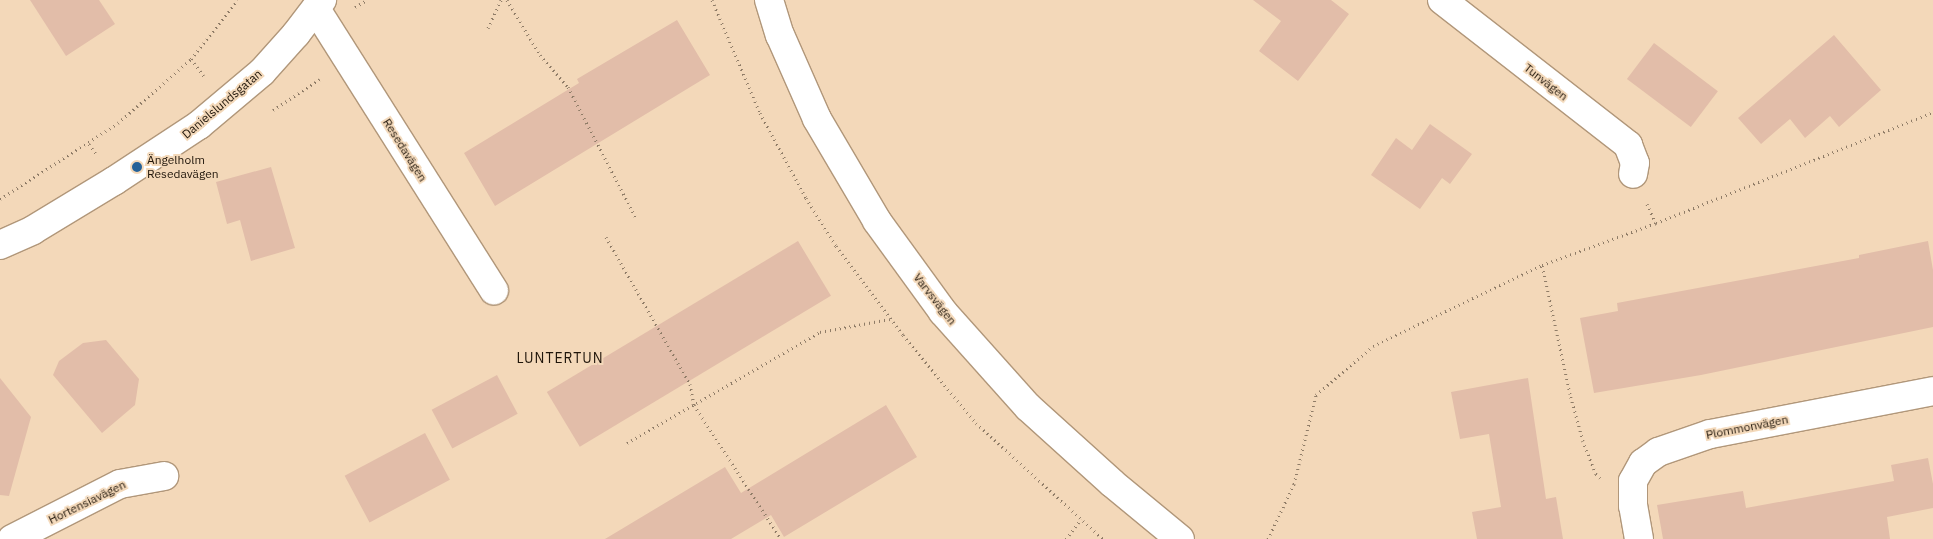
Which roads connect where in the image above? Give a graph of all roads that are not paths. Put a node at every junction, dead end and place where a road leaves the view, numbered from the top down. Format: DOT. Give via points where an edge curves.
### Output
graph roads {
  1 [pos="769,0"];
  2 [pos="1442,0"];
  3 [pos="319,4"];
  4 [pos="1633,174"];
  5 [pos="0,245"];
  6 [pos="494,291"];
  7 [pos="1933,391"];
  8 [pos="164,476"];
  9 [pos="12,539"];
  10 [pos="1180,539"];
  11 [pos="1639,539"];
  1 -- 10 [label="street, Varvsvägen" via="780,35 817,119 877,221 944,312 1028,406 1112,483"];
  2 -- 4 [label="street, Tunvägen" via="1628,145 1635,163"];
  3 -- 5 [label="street, Danielslundsgatan" via="262,72 175,143 32,230"];
  3 -- 6 [label="street, Resedavägen" via="348,60"];
  7 -- 11 [label="street, Plommonvägen" via="1710,434 1658,452 1644,463 1633,482 1633,506"];
  8 -- 9 [label="street, Hortensiavägen" via="120,484"];
}
